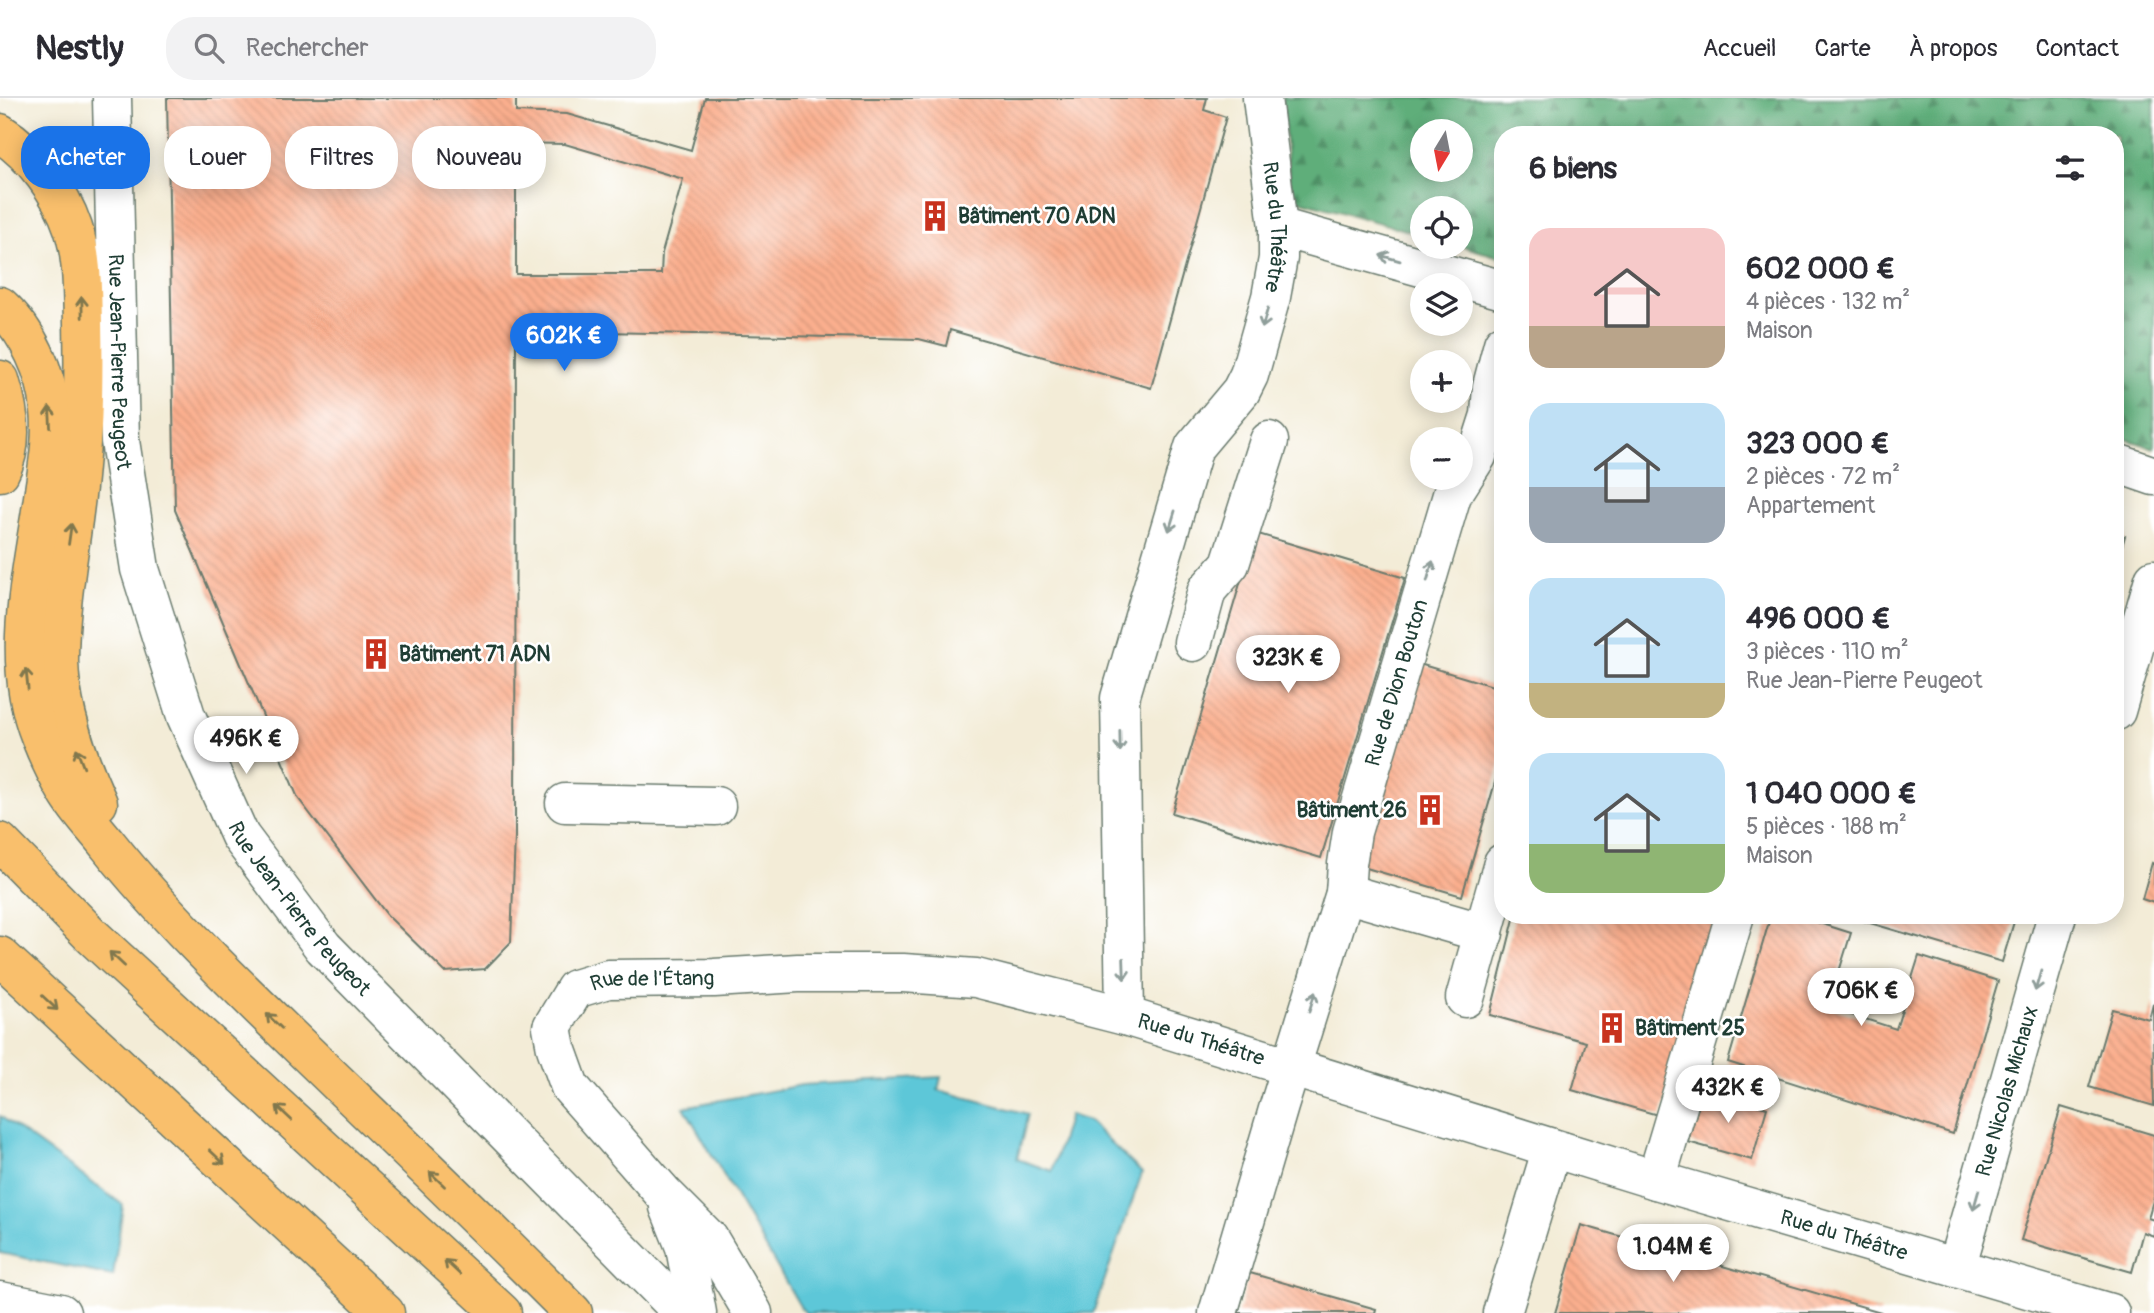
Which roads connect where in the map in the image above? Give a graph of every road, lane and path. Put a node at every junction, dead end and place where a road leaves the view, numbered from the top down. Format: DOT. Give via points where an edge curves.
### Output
graph roads {
  1 [pos="112,98"];
  2 [pos="1262,98"];
  3 [pos="0,133"];
  4 [pos="1278,227"];
  5 [pos="1494,287"];
  6 [pos="0,306"];
  7 [pos="0,380"];
  8 [pos="1494,401"];
  9 [pos="1269,441"];
  10 [pos="2124,466"];
  11 [pos="0,472"];
  12 [pos="2154,476"];
  13 [pos="2154,579"];
  14 [pos="1193,642"];
  15 [pos="2124,683"];
  16 [pos="565,803"];
  17 [pos="716,806"];
  18 [pos="0,842"];
  19 [pos="125,866"];
  20 [pos="1345,893"];
  21 [pos="1494,896"];
  22 [pos="1732,924"];
  23 [pos="2054,924"];
  24 [pos="1484,933"];
  25 [pos="0,956"];
  26 [pos="1465,998"];
  27 [pos="1125,1016"];
  28 [pos="1291,1067"];
  29 [pos="1552,1148"];
  30 [pos="1656,1180"];
  31 [pos="664,1195"];
  32 [pos="1956,1268"];
  33 [pos="0,1301"];
  34 [pos="2072,1308"];
  35 [pos="61,1313"];
  36 [pos="385,1313"];
  37 [pos="502,1313"];
  38 [pos="573,1313"];
  39 [pos="682,1313"];
  40 [pos="697,1313"];
  41 [pos="753,1313"];
  42 [pos="1218,1313"];
  43 [pos="1502,1313"];
  44 [pos="2110,1313"];
  1 -- 39 [label="street, Rue Jean-Pierre Peugeot" via="120,441 140,569 186,716 240,836 323,947"];
  2 -- 4 [label="street, Rue du Théâtre"];
  19 -- 3 [label="highway, one-way" via="76,747 59,663 83,404 81,262 73,228 56,193 37,167"];
  5 -- 4 [label="street, one-way"];
  4 -- 27 [label="street, Rue du Théâtre, one-way" via="1271,297 1249,375 1194,447 1120,698"];
  19 -- 6 [label="highway, one-way" via="67,793 30,708 25,629 51,442 50,409 43,374 28,341"];
  7 -- 11 [label="highway" via="9,438"];
  20 -- 8 [label="street, Rue de Dion Bouton, one-way" via="1352,832 1451,495 1478,456"];
  9 -- 14 [label="street" via="1230,564 1207,590"];
  10 -- 12 [label="street"];
  13 -- 15 [label="street"];
  16 -- 17 [label="street"];
  37 -- 18 [label="highway, one-way" via="92,936"];
  38 -- 19 [label="highway, one-way" via="222,970"];
  20 -- 24 [label="street"];
  28 -- 20 [label="street, Rue de Dion Bouton, one-way"];
  21 -- 24 [label="street"];
  22 -- 30 [label="street"];
  23 -- 32 [label="street, Rue Nicolas Michaux, one-way"];
  24 -- 26 [label="street"];
  25 -- 36 [label="highway, one-way"];
  27 -- 28 [label="street, Rue du Théâtre"];
  27 -- 31 [label="street, Rue de l'Étang" via="976,978 904,973 608,979 575,989 552,1027 570,1087"];
  28 -- 29 [label="street, Rue du Théâtre"];
  28 -- 42 [label="street, Rue de Dion Bouton"];
  29 -- 30 [label="street, Rue du Théâtre"];
  29 -- 43 [label="street"];
  30 -- 32 [label="street, Rue du Théâtre"];
  31 -- 40 [label="street" via="685,1247"];
  31 -- 41 [label="street, Rue de l'Étang" via="709,1239"];
  32 -- 34 [label="street, Rue du Théâtre"];
  33 -- 35 [label="street"];
  34 -- 44 [label="street, Rue du Théâtre"];
}
